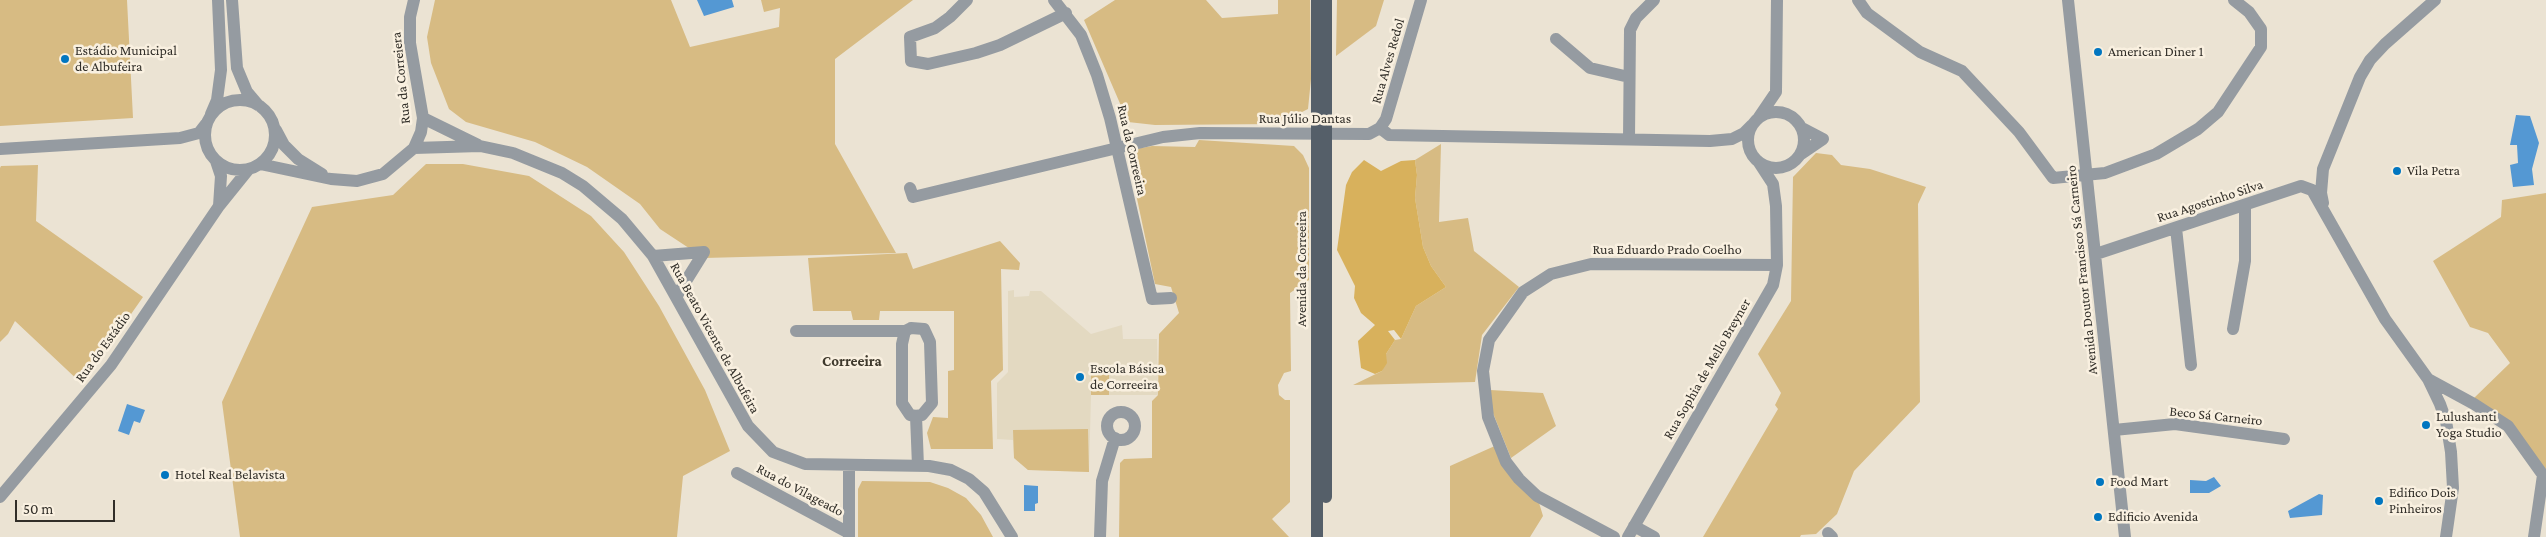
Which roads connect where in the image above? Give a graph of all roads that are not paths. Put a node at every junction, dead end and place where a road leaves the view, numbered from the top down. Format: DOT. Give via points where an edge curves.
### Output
graph roads {
  1 [pos="218,0"];
  2 [pos="232,0"];
  3 [pos="414,0"];
  4 [pos="967,0"];
  5 [pos="1054,0"];
  6 [pos="1317,0"];
  7 [pos="1326,0"];
  8 [pos="1421,0"];
  9 [pos="1654,0"];
  10 [pos="1777,0"];
  11 [pos="1858,0"];
  12 [pos="2068,0"];
  13 [pos="2234,0"];
  14 [pos="2435,0"];
  15 [pos="1066,12"];
  16 [pos="1556,39"];
  17 [pos="1629,77"];
  18 [pos="1776,92"];
  19 [pos="260,106"];
  20 [pos="424,118"];
  21 [pos="209,120"];
  22 [pos="1756,121"];
  23 [pos="1799,123"];
  24 [pos="274,125"];
  25 [pos="1380,128"];
  26 [pos="1322,135"];
  27 [pos="1629,139"];
  28 [pos="1710,141"];
  29 [pos="480,146"];
  30 [pos="414,148"];
  31 [pos="1116,148"];
  32 [pos="0,149"];
  33 [pos="1796,158"];
  34 [pos="1757,160"];
  35 [pos="216,161"];
  36 [pos="260,164"];
  37 [pos="248,170"];
  38 [pos="2087,176"];
  39 [pos="331,179"];
  40 [pos="910,188"];
  41 [pos="2246,205"];
  42 [pos="219,206"];
  43 [pos="1776,206"];
  44 [pos="2324,208"];
  45 [pos="2176,228"];
  46 [pos="2096,254"];
  47 [pos="653,256"];
  48 [pos="1777,265"];
  49 [pos="676,297"];
  50 [pos="1171,298"];
  51 [pos="2233,329"];
  52 [pos="796,331"];
  53 [pos="905,331"];
  54 [pos="2192,365"];
  55 [pos="2428,379"];
  56 [pos="916,416"];
  57 [pos="2114,430"];
  58 [pos="1115,438"];
  59 [pos="2284,439"];
  60 [pos="849,465"];
  61 [pos="918,466"];
  62 [pos="737,473"];
  63 [pos="0,497"];
  64 [pos="1631,531"];
  65 [pos="849,535"];
  66 [pos="1012,537"];
  67 [pos="1100,537"];
  68 [pos="1317,537"];
  69 [pos="1326,537"];
  70 [pos="1614,537"];
  71 [pos="1654,537"];
  72 [pos="2125,537"];
  73 [pos="2446,537"];
  74 [pos="2534,537"];
  1 -- 21 [label="street" via="221,70 217,100"];
  2 -- 19 [label="street" via="237,68 247,92"];
  3 -- 20 [label="street, Rua da Correiera" via="410,43"];
  4 -- 15 [label="street" via="935,28 910,37 911,61 928,64 976,54 1000,46"];
  5 -- 15 [label="street, Rua da Correeira"];
  6 -- 26 [label="main road, Avenida da Correeira"];
  7 -- 26 [label="main road, Avenida da Correeira"];
  8 -- 25 [label="street, Rua Alves Redol" via="1386,119"];
  9 -- 17 [label="street" via="1636,18 1630,30"];
  10 -- 18 [label="street"];
  11 -- 38 [label="street" via="1867,13 1920,52 1962,71 2019,132 2053,178"];
  12 -- 38 [label="street, Avenida Doutor Francisco Sá Carneiro"];
  13 -- 38 [label="street" via="2261,29 2260,47 2218,112 2198,129 2156,154 2106,173"];
  14 -- 44 [label="street" via="2385,44 2360,77 2323,169 2321,193"];
  15 -- 31 [label="street, Rua da Correeira" via="1098,75"];
  16 -- 17 [label="street" via="1590,68"];
  17 -- 27 [label="street"];
  18 -- 22 [label="street, Rua Sophia de Mello Breyner"];
  18 -- 23 [label="street"];
  19 -- 21 [label="street" via="242,100 230,101 216,109"];
  19 -- 24 [label="street"];
  20 -- 29 [label="street, Rua Beato Vicente de Albufeira"];
  20 -- 30 [label="street, Rua da Correiera"];
  21 -- 32 [label="street" via="199,133 180,138"];
  21 -- 35 [label="street" via="204,132 206,147"];
  22 -- 23 [label="street" via="1778,111"];
  22 -- 28 [label="street" via="1732,139"];
  22 -- 34 [label="street, Rua Sophia de Mello Breyner" via="1748,141"];
  23 -- 33 [label="street, Rua Sophia de Mello Breyner" via="1804,142"];
  23 -- 33 [label="street" via="1823,139"];
  24 -- 36 [label="street, Rua do Estádio" via="274,144"];
  24 -- 39 [label="street" via="284,145 298,159"];
  25 -- 26 [label="street, Rua Júlio Dantas" via="1369,134"];
  25 -- 27 [label="street" via="1389,135"];
  26 -- 31 [label="street, Rua Júlio Dantas" via="1200,133 1163,137"];
  26 -- 68 [label="main road, Avenida da Correeira"];
  26 -- 69 [label="main road, Avenida da Correeira"];
  27 -- 28 [label="street"];
  28 -- 34 [label="street" via="1739,147"];
  29 -- 30 [label="street, Rua Beato Vicente de Albufeira"];
  29 -- 47 [label="street, Rua Beato Vicente de Albufeira" via="513,153 562,173 583,186 622,219"];
  30 -- 39 [label="street, Rua da Correiera" via="383,174 357,181"];
  31 -- 40 [label="street, Rua Júlio Dantas" via="913,197"];
  31 -- 50 [label="street, Rua da Correeira" via="1152,299"];
  33 -- 34 [label="street" via="1782,167 1772,168"];
  33 -- 43 [label="street, Rua Sophia de Mello Breyner" via="1778,186"];
  34 -- 43 [label="street, Rua Sophia de Mello Breyner" via="1773,184"];
  35 -- 37 [label="street" via="235,170"];
  35 -- 42 [label="street" via="221,176"];
  36 -- 37 [label="street, Rua do Estádio"];
  36 -- 39 [label="street, Rua da Correiera"];
  37 -- 42 [label="street, Rua do Estádio"];
  38 -- 46 [label="street, Avenida Doutor Francisco Sá Carneiro"];
  41 -- 44 [label="street, Rua Agostinho Silva" via="2301,186 2312,190"];
  41 -- 45 [label="street, Rua Agostinho Silva"];
  41 -- 51 [label="street" via="2245,261"];
  42 -- 63 [label="street, Rua do Estádio" via="111,365"];
  43 -- 48 [label="street, Rua Sophia de Mello Breyner"];
  44 -- 55 [label="street" via="2385,319"];
  45 -- 46 [label="street, Rua Agostinho Silva"];
  45 -- 54 [label="street"];
  46 -- 57 [label="street, Avenida Doutor Francisco Sá Carneiro"];
  47 -- 49 [label="street, Rua Beato Vicente de Albufeira"];
  47 -- 49 [label="street" via="704,252"];
  48 -- 64 [label="street, Rua Sophia de Mello Breyner" via="1773,285"];
  48 -- 70 [label="street, Rua Eduardo Prado Coelho" via="1591,264 1551,274 1524,292 1489,340 1483,371 1488,417 1506,462 1518,479 1537,496"];
  49 -- 60 [label="street, Rua Beato Vicente de Albufeira" via="748,426 773,452 805,464"];
  52 -- 53 [label="street"];
  53 -- 56 [label="street" via="902,403 910,415"];
  53 -- 56 [label="street" via="924,329 930,342 932,404 922,415"];
  55 -- 73 [label="street" via="2446,421 2451,452 2452,488"];
  55 -- 74 [label="street" via="2508,426 2543,475"];
  56 -- 61 [label="street"];
  57 -- 59 [label="street, Beco Sá Carneiro" via="2174,424"];
  57 -- 72 [label="street, Avenida Doutor Francisco Sá Carneiro"];
  58 -- 67 [label="street" via="1102,480"];
  60 -- 61 [label="street, Rua Beato Vicente de Albufeira"];
  60 -- 65 [label="street, Rua do Vilageado"];
  61 -- 66 [label="street, Rua Beato Vicente de Albufeira" via="951,470 969,479 997,509"];
  62 -- 65 [label="street, Rua do Vilageado"];
  64 -- 71 [label="street"];
}
